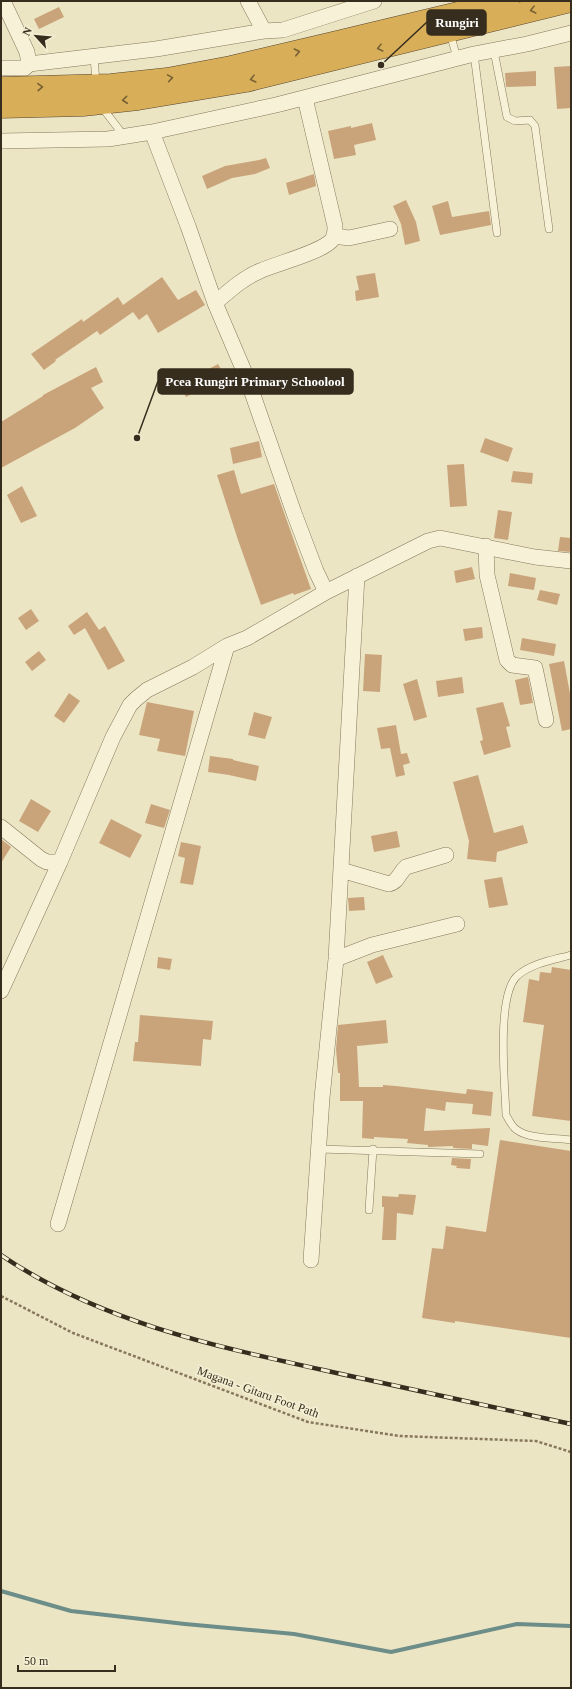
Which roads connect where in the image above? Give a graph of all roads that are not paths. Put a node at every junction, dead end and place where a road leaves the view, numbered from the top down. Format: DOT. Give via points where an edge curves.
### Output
graph roads {
  1 [pos="3,1"];
  2 [pos="248,1"];
  3 [pos="374,1"];
  4 [pos="508,1"];
  5 [pos="571,1"];
  6 [pos="264,31"];
  7 [pos="449,31"];
  8 [pos="571,33"];
  9 [pos="494,51"];
  10 [pos="474,54"];
  11 [pos="94,56"];
  12 [pos="457,58"];
  13 [pos="29,64"];
  14 [pos="1,68"];
  15 [pos="1,88"];
  16 [pos="98,94"];
  17 [pos="305,98"];
  18 [pos="1,107"];
  19 [pos="152,132"];
  20 [pos="124,136"];
  21 [pos="1,141"];
  22 [pos="390,229"];
  23 [pos="549,229"];
  24 [pos="497,233"];
  25 [pos="334,236"];
  26 [pos="215,303"];
  27 [pos="486,546"];
  28 [pos="571,561"];
  29 [pos="357,576"];
  30 [pos="326,592"];
  31 [pos="228,646"];
  32 [pos="546,720"];
  33 [pos="1,827"];
  34 [pos="446,855"];
  35 [pos="60,862"];
  36 [pos="341,870"];
  37 [pos="457,924"];
  38 [pos="571,954"];
  39 [pos="336,959"];
  40 [pos="1,991"];
  41 [pos="571,1140"];
  42 [pos="319,1149"];
  43 [pos="373,1149"];
  44 [pos="480,1154"];
  45 [pos="369,1210"];
  46 [pos="58,1224"];
  47 [pos="311,1260"];
  1 -- 13 [label="street" via="27,52"];
  2 -- 6 [label="street"];
  3 -- 6 [label="street" via="283,30"];
  16 -- 4 [label="highway, one-way" via="231,67"];
  5 -- 7 [label="highway, one-way"];
  6 -- 11 [label="street" via="156,49"];
  7 -- 12 [label="lane"];
  7 -- 16 [label="highway, one-way" via="200,90"];
  8 -- 9 [label="street"];
  9 -- 10 [label="street"];
  9 -- 23 [label="lane" via="507,117 530,120 535,126"];
  10 -- 12 [label="street"];
  10 -- 24 [label="lane"];
  11 -- 13 [label="street"];
  11 -- 16 [label="lane"];
  12 -- 17 [label="street"];
  13 -- 14 [label="street" via="25,68"];
  15 -- 16 [label="highway, one-way"];
  16 -- 18 [label="highway" via="83,105"];
  16 -- 20 [label="lane"];
  17 -- 19 [label="street"];
  17 -- 25 [label="street" via="335,226"];
  19 -- 20 [label="street"];
  19 -- 26 [label="street"];
  20 -- 21 [label="street" via="108,139"];
  22 -- 25 [label="street" via="349,238"];
  25 -- 26 [label="street" via="333,240 316,250 259,271 236,285"];
  26 -- 30 [label="street" via="247,378 294,513"];
  27 -- 28 [label="street" via="534,557"];
  27 -- 29 [label="street" via="440,538 428,540"];
  27 -- 32 [label="street" via="487,575 507,660 512,665 535,668"];
  29 -- 30 [label="street"];
  29 -- 36 [label="street"];
  30 -- 31 [label="street"];
  31 -- 35 [label="street" via="147,690 130,705 113,737"];
  31 -- 46 [label="street"];
  33 -- 35 [label="street" via="41,859 47,862"];
  34 -- 36 [label="street" via="406,867 396,881 389,884"];
  35 -- 40 [label="street"];
  36 -- 39 [label="street"];
  37 -- 39 [label="street" via="372,945"];
  38 -- 41 [label="lane" via="528,967 516,976 511,984 502,1028 506,1114 510,1122 516,1130 527,1135"];
  39 -- 42 [label="street"];
  42 -- 43 [label="lane"];
  42 -- 47 [label="street"];
  43 -- 44 [label="lane"];
  43 -- 45 [label="lane"];
}
